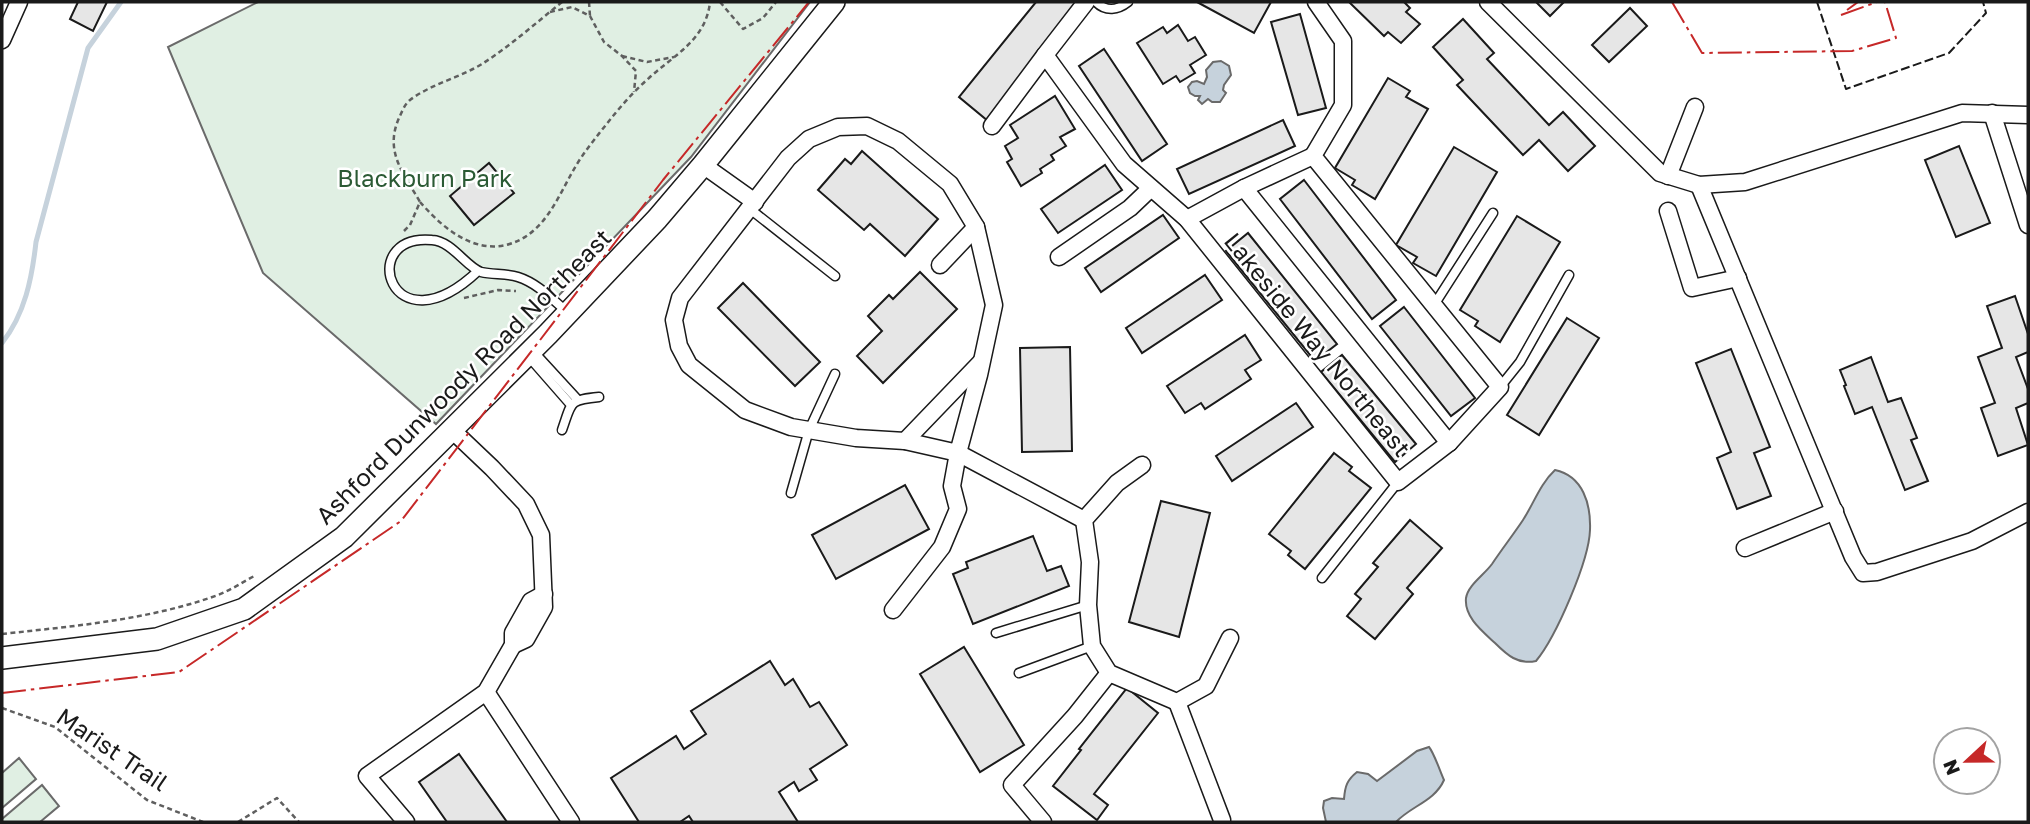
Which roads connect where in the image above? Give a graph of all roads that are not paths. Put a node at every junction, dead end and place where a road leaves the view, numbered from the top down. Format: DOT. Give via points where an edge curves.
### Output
graph roads {
  1 [pos="19,2"];
  2 [pos="833,2"];
  3 [pos="1086,2"];
  4 [pos="1096,2"];
  5 [pos="1128,2"];
  6 [pos="1317,2"];
  7 [pos="1488,2"];
  8 [pos="2,40"];
  9 [pos="1045,55"];
  10 [pos="1695,107"];
  11 [pos="1992,113"];
  12 [pos="2028,116"];
  13 [pos="992,126"];
  14 [pos="1313,156"];
  15 [pos="703,165"];
  16 [pos="1668,176"];
  17 [pos="1699,185"];
  18 [pos="1151,188"];
  19 [pos="1244,188"];
  20 [pos="752,206"];
  21 [pos="1668,211"];
  22 [pos="1493,213"];
  23 [pos="1187,219"];
  24 [pos="2028,225"];
  25 [pos="976,227"];
  26 [pos="1059,257"];
  27 [pos="940,265"];
  28 [pos="478,271"];
  29 [pos="1569,275"];
  30 [pos="835,276"];
  31 [pos="1738,278"];
  32 [pos="1434,305"];
  33 [pos="568,313"];
  34 [pos="529,353"];
  35 [pos="982,361"];
  36 [pos="835,374"];
  37 [pos="1500,387"];
  38 [pos="599,397"];
  39 [pos="574,402"];
  40 [pos="452,430"];
  41 [pos="562,430"];
  42 [pos="809,430"];
  43 [pos="905,441"];
  44 [pos="1449,443"];
  45 [pos="958,453"];
  46 [pos="1142,465"];
  47 [pos="1398,482"];
  48 [pos="791,493"];
  49 [pos="1835,511"];
  50 [pos="2028,512"];
  51 [pos="1084,520"];
  52 [pos="1745,548"];
  53 [pos="1322,578"];
  54 [pos="1088,605"];
  55 [pos="892,610"];
  56 [pos="996,633"];
  57 [pos="1230,638"];
  58 [pos="1092,646"];
  59 [pos="2,658"];
  60 [pos="1019,673"];
  61 [pos="1109,673"];
  62 [pos="486,692"];
  63 [pos="1177,702"];
  64 [pos="1222,820"];
  65 [pos="405,822"];
  66 [pos="571,822"];
  67 [pos="1043,822"];
  1 -- 8 [label="street"];
  2 -- 15 [label="main road, Ashford Dunwoody Road Northeast"];
  3 -- 9 [label="street"];
  4 -- 5 [label="lane" via="1111,10"];
  6 -- 14 [label="street" via="1343,41 1343,105"];
  7 -- 16 [label="street"];
  9 -- 13 [label="street"];
  9 -- 18 [label="street, Lakeside Way Northeast" via="1124,164"];
  10 -- 16 [label="street"];
  11 -- 12 [label="street"];
  11 -- 17 [label="street" via="1962,113 1745,182"];
  11 -- 24 [label="street"];
  14 -- 19 [label="street, Lakeside Way Northeast"];
  14 -- 32 [label="street"];
  15 -- 20 [label="street"];
  15 -- 33 [label="main road, Ashford Dunwoody Road Northeast"];
  16 -- 17 [label="street"];
  17 -- 31 [label="street"];
  18 -- 23 [label="street, Lakeside Way Northeast"];
  18 -- 26 [label="street"];
  19 -- 23 [label="street, Lakeside Way Northeast"];
  19 -- 44 [label="street, Lakeside Way Northeast"];
  20 -- 25 [label="street" via="788,158 809,139 838,127 867,125 898,141 950,184"];
  20 -- 30 [label="lane"];
  20 -- 42 [label="street" via="680,298 674,320 679,346 689,365 745,410"];
  21 -- 31 [label="street" via="1692,288"];
  22 -- 32 [label="lane"];
  23 -- 47 [label="street, Lakeside Way Northeast"];
  25 -- 27 [label="street"];
  25 -- 35 [label="street" via="994,305"];
  28 -- 28 [label="lane" via="436,240 413,239 393,253 388,268 393,287 423,302 461,287"];
  28 -- 33 [label="lane" via="519,277"];
  29 -- 37 [label="lane" via="1520,362"];
  31 -- 49 [label="street"];
  32 -- 37 [label="street"];
  33 -- 34 [label="main road, Ashford Dunwoody Road Northeast"];
  34 -- 39 [label="lane"];
  34 -- 40 [label="main road, Ashford Dunwoody Road Northeast"];
  35 -- 43 [label="street"];
  35 -- 45 [label="street"];
  36 -- 42 [label="lane"];
  37 -- 44 [label="street, Lakeside Way Northeast"];
  38 -- 39 [label="lane"];
  39 -- 41 [label="lane"];
  40 -- 59 [label="main road, Ashford Dunwoody Road Northeast" via="344,537 244,609 157,639"];
  40 -- 62 [label="street" via="526,504 541,535 544,607 526,639 513,645"];
  42 -- 43 [label="street"];
  42 -- 48 [label="lane"];
  43 -- 45 [label="street"];
  44 -- 47 [label="street, Lakeside Way Northeast"];
  45 -- 51 [label="street"];
  45 -- 55 [label="street" via="953,486 958,509 942,547"];
  46 -- 51 [label="street" via="1117,483"];
  47 -- 53 [label="lane"];
  49 -- 50 [label="street" via="1863,573 1972,541"];
  49 -- 52 [label="street"];
  51 -- 54 [label="street" via="1090,562"];
  54 -- 56 [label="lane"];
  54 -- 58 [label="street"];
  57 -- 63 [label="street" via="1206,686"];
  58 -- 60 [label="lane"];
  58 -- 61 [label="street"];
  61 -- 63 [label="street"];
  61 -- 67 [label="street" via="1012,785"];
  62 -- 65 [label="street" via="367,776"];
  62 -- 66 [label="street"];
  63 -- 64 [label="street"];
}
